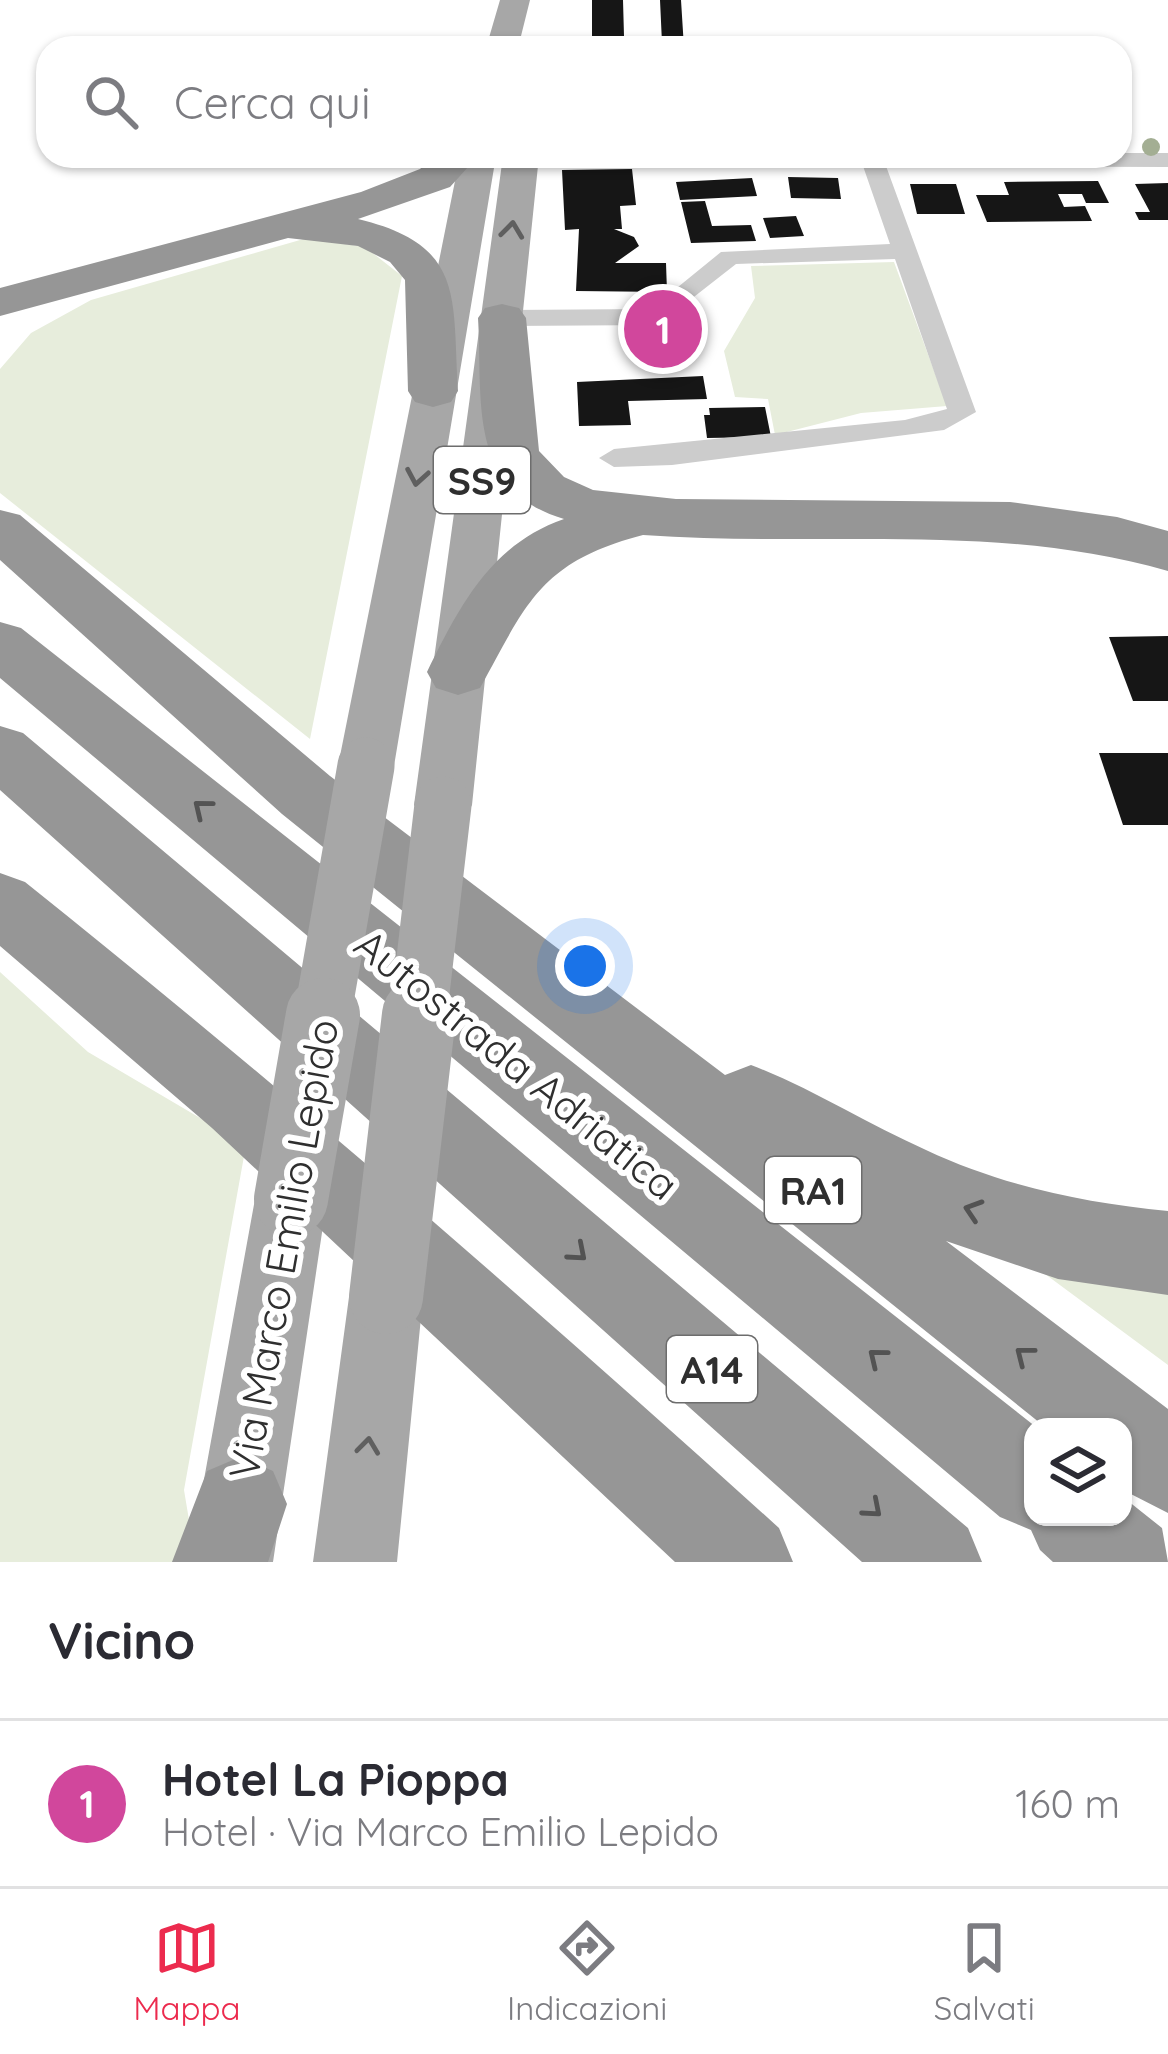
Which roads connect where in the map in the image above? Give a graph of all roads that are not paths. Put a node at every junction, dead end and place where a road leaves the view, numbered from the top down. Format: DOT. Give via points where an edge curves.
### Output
graph roads {
  1 [pos="515,0"];
  2 [pos="544,0"];
  3 [pos="505,36"];
  4 [pos="538,36"];
  5 [pos="1132,160"];
  6 [pos="1168,160"];
  7 [pos="442,168"];
  8 [pos="503,168"];
  9 [pos="506,168"];
  10 [pos="875,168"];
  11 [pos="271,232"];
  12 [pos="904,250"];
  13 [pos="104,278"];
  14 [pos="0,302"];
  15 [pos="502,318"];
  16 [pos="0,337"];
  17 [pos="433,391"];
  18 [pos="614,458"];
  19 [pos="644,516"];
  20 [pos="0,529"];
  21 [pos="1168,551"];
  22 [pos="0,563"];
  23 [pos="0,644"];
  24 [pos="458,671"];
  25 [pos="0,752"];
  26 [pos="284,777"];
  27 [pos="0,852"];
  28 [pos="0,903"];
  29 [pos="508,952"];
  30 [pos="240,1102"];
  31 [pos="1168,1252"];
  32 [pos="530,1360"];
  33 [pos="1105,1418"];
  34 [pos="1132,1439"];
  35 [pos="1168,1467"];
  36 [pos="1024,1477"];
  37 [pos="1084,1526"];
  38 [pos="230,1543"];
  39 [pos="355,1562"];
  40 [pos="723,1562"];
  41 [pos="745,1562"];
  42 [pos="934,1562"];
  43 [pos="1129,1562"];
  1 -- 3 [label="main road"];
  2 -- 4 [label="main road"];
  5 -- 6 [label="street"];
  7 -- 11 [label="highway" via="421,185"];
  8 -- 17 [label="main road, Via Marco Emilio Lepido / SS9"];
  15 -- 9 [label="main road, SS9, one-way"];
  10 -- 12 [label="street"];
  11 -- 13 [label="highway"];
  11 -- 17 [label="highway" via="356,233 412,255 428,280"];
  12 -- 15 [label="street" via="730,257 658,317"];
  12 -- 18 [label="street" via="962,412 922,427 676,459"];
  13 -- 14 [label="highway"];
  13 -- 16 [label="highway" via="41,306"];
  15 -- 19 [label="highway" via="508,431 520,468 570,502"];
  15 -- 24 [label="main road, SS9"];
  17 -- 38 [label="main road, Via Marco Emilio Lepido / SS9, one-way, bridge"];
  19 -- 21 [label="highway" via="1047,526"];
  19 -- 24 [label="highway" via="533,554 503,583"];
  20 -- 26 [label="highway"];
  22 -- 26 [label="highway, RA1"];
  36 -- 23 [label="highway, Autostrada Adriatica / A14, one-way"];
  39 -- 24 [label="main road, SS9, one-way, bridge"];
  25 -- 42 [label="highway, A14, one-way"];
  26 -- 29 [label="highway, RA1"];
  27 -- 30 [label="highway" via="135,978"];
  28 -- 30 [label="highway"];
  31 -- 29 [label="highway, one-way" via="1118,1251 963,1209 755,1104"];
  33 -- 29 [label="highway, RA1, one-way"];
  30 -- 32 [label="highway"];
  32 -- 40 [label="highway"];
  32 -- 41 [label="highway"];
  34 -- 35 [label="highway, RA1"];
  37 -- 43 [label="highway"];
}
